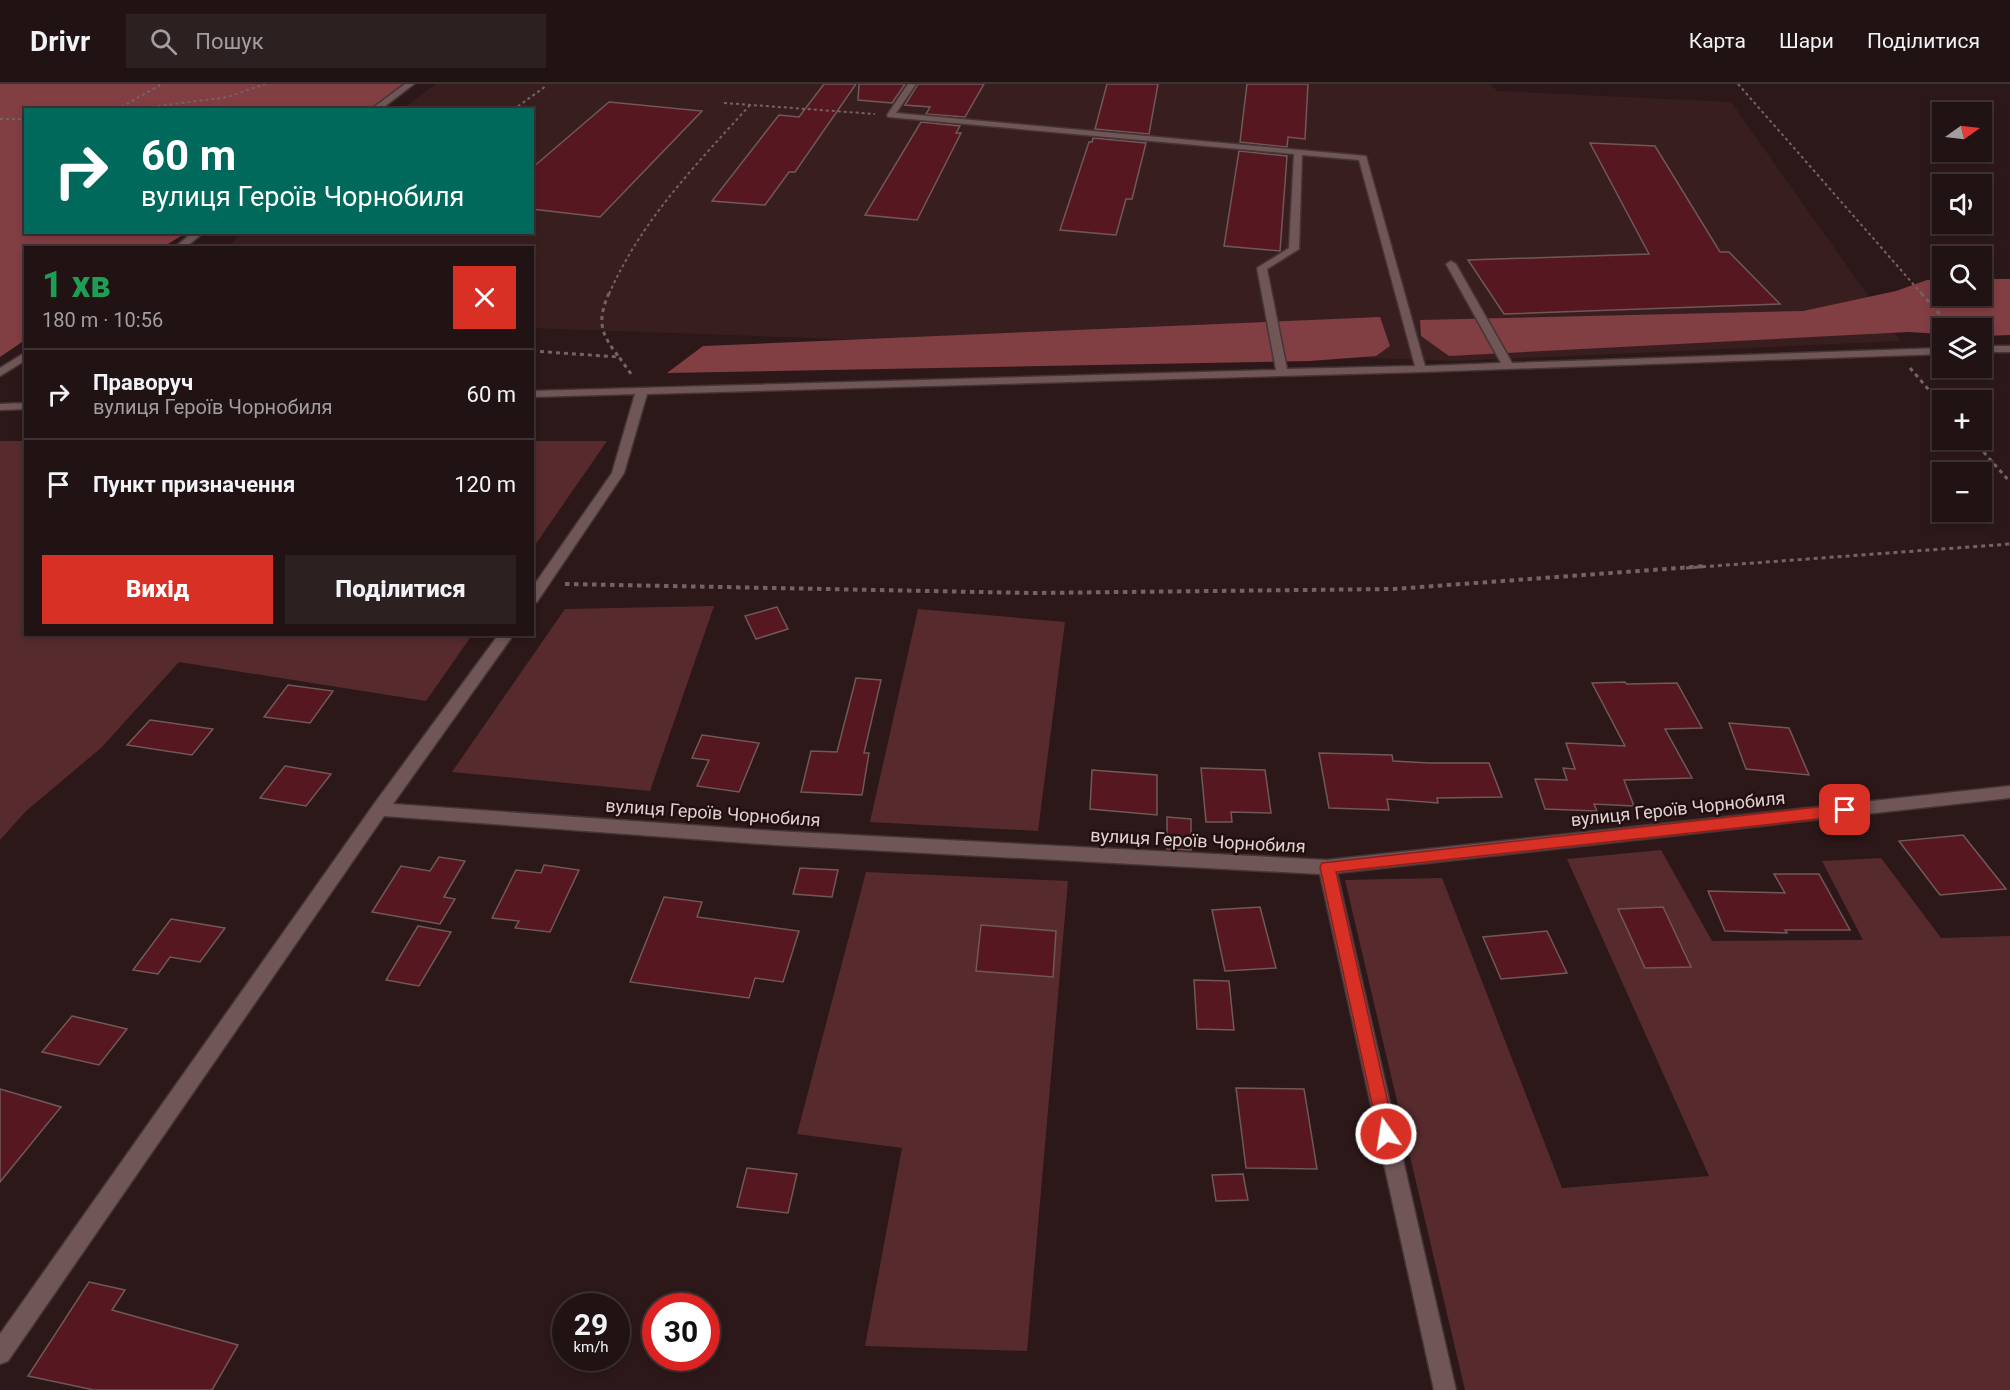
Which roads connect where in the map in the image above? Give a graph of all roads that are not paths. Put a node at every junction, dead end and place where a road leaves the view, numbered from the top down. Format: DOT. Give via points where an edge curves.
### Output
graph roads {
  1 [pos="410,84"];
  2 [pos="912,84"];
  3 [pos="377,108"];
  4 [pos="1298,151"];
  5 [pos="197,234"];
  6 [pos="181,246"];
  7 [pos="1451,264"];
  8 [pos="2010,349"];
  9 [pos="1992,350"];
  10 [pos="1932,351"];
  11 [pos="24,356"];
  12 [pos="1508,366"];
  13 [pos="1420,369"];
  14 [pos="0,373"];
  15 [pos="1282,373"];
  16 [pos="642,391"];
  17 [pos="534,394"];
  18 [pos="24,406"];
  19 [pos="0,407"];
  20 [pos="534,596"];
  21 [pos="506,636"];
  22 [pos="2010,792"];
  23 [pos="380,809"];
  24 [pos="1327,867"];
  25 [pos="0,1353"];
  26 [pos="1445,1390"];
  1 -- 3 [label="street"];
  2 -- 4 [label="street" via="891,115"];
  4 -- 13 [label="street" via="1363,158"];
  4 -- 15 [label="street" via="1294,249 1262,268"];
  5 -- 6 [label="street"];
  7 -- 12 [label="street"];
  8 -- 9 [label="street"];
  10 -- 12 [label="street"];
  11 -- 14 [label="street"];
  12 -- 13 [label="street"];
  13 -- 15 [label="street"];
  15 -- 16 [label="street"];
  16 -- 17 [label="street"];
  16 -- 20 [label="street" via="618,473"];
  18 -- 19 [label="street"];
  21 -- 23 [label="street"];
  22 -- 24 [label="street, вулиця Героїв Чорнобиля"];
  23 -- 24 [label="street, вулиця Героїв Чорнобиля" via="775,838"];
  23 -- 25 [label="street"];
  24 -- 26 [label="street"];
}
